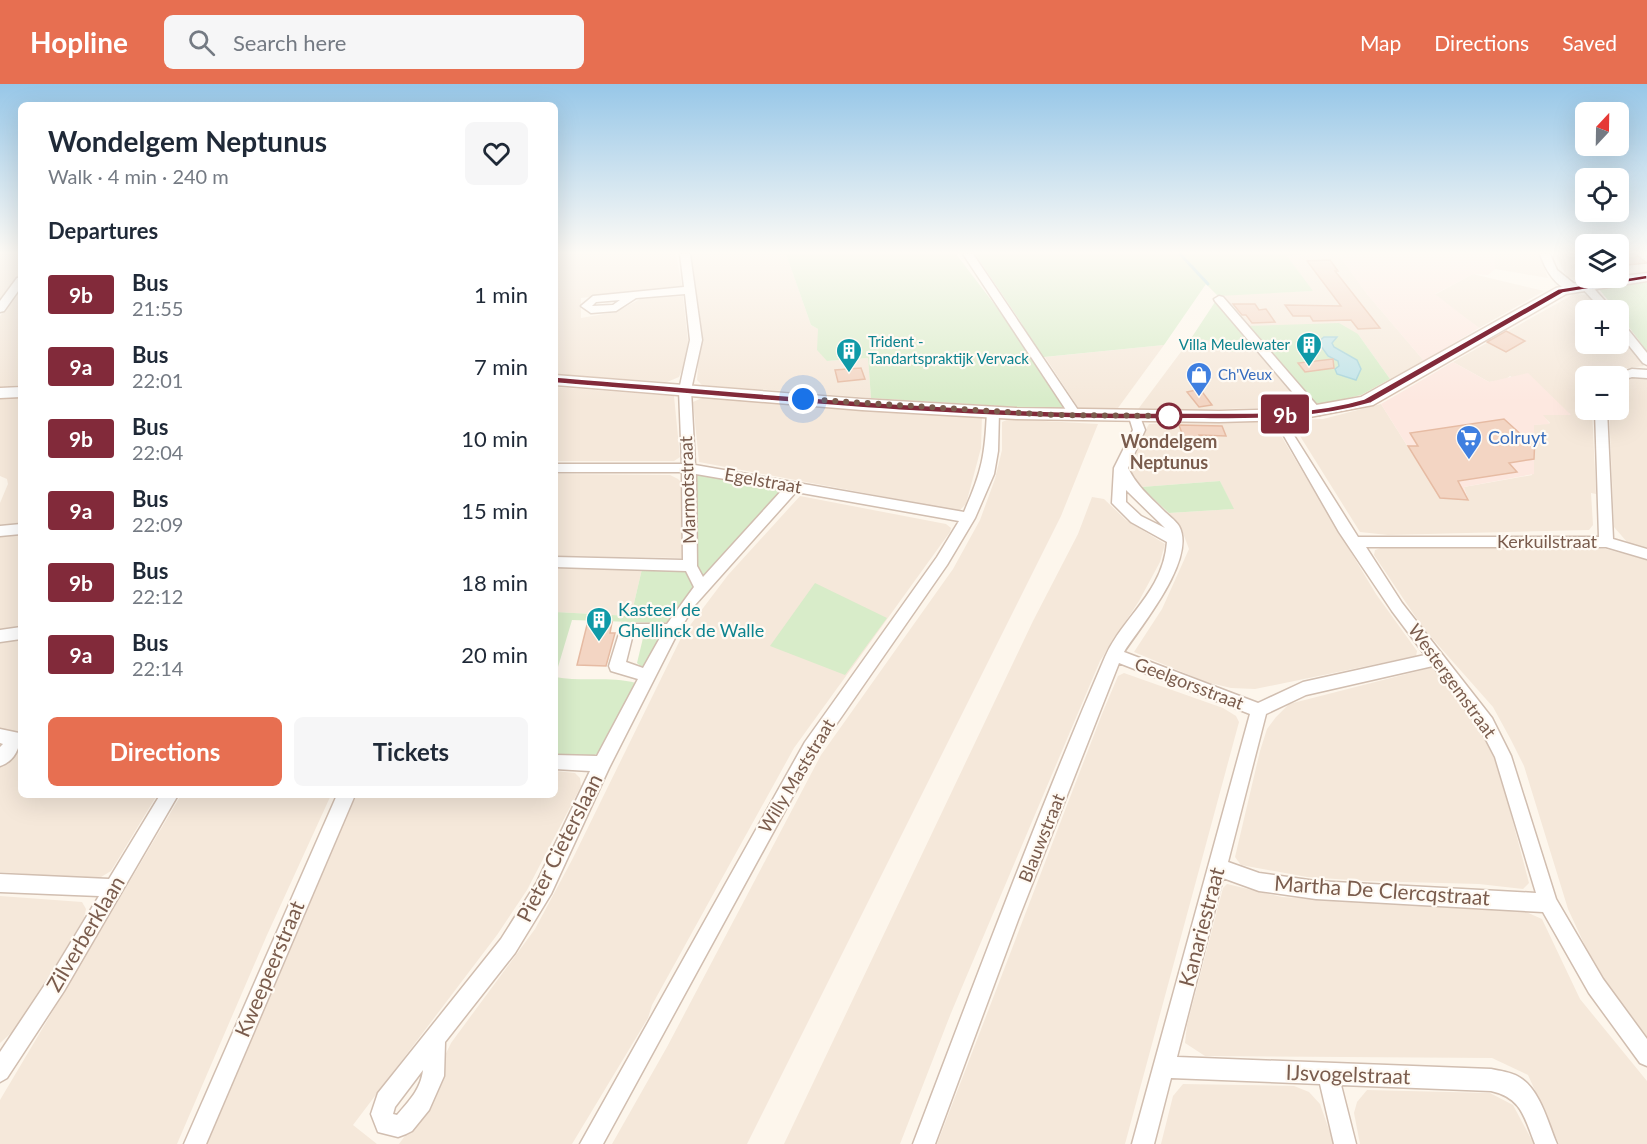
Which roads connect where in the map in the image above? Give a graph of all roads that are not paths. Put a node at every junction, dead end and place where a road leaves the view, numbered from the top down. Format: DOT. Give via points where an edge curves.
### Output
graph roads {
  1 [pos="692,303"];
  2 [pos="1001,303"];
  3 [pos="1224,303"];
  4 [pos="1539,303"];
  5 [pos="1629,338"];
  6 [pos="1647,360"];
  7 [pos="1629,374"];
  8 [pos="1647,374"];
  9 [pos="558,380"];
  10 [pos="685,390"];
  11 [pos="18,392"];
  12 [pos="0,393"];
  13 [pos="993,411"];
  14 [pos="1316,412"];
  15 [pos="1278,415"];
  16 [pos="1076,416"];
  17 [pos="1135,417"];
  18 [pos="1602,420"];
  19 [pos="558,468"];
  20 [pos="689,468"];
  21 [pos="1121,468"];
  22 [pos="794,486"];
  23 [pos="968,519"];
  24 [pos="18,529"];
  25 [pos="0,531"];
  26 [pos="1175,540"];
  27 [pos="1355,542"];
  28 [pos="1606,542"];
  29 [pos="1647,554"];
  30 [pos="558,562"];
  31 [pos="690,566"];
  32 [pos="700,587"];
  33 [pos="671,630"];
  34 [pos="18,633"];
  35 [pos="0,636"];
  36 [pos="1114,655"];
  37 [pos="1436,659"];
  38 [pos="648,676"];
  39 [pos="1259,710"];
  40 [pos="0,736"];
  41 [pos="0,759"];
  42 [pos="558,762"];
  43 [pos="602,764"];
  44 [pos="167,798"];
  45 [pos="345,798"];
  46 [pos="1217,867"];
  47 [pos="0,883"];
  48 [pos="113,888"];
  49 [pos="1548,903"];
  50 [pos="435,1040"];
  51 [pos="1647,1056"];
  52 [pos="4,1059"];
  53 [pos="1162,1067"];
  54 [pos="1328,1075"];
  55 [pos="195,1144"];
  56 [pos="591,1144"];
  57 [pos="924,1144"];
  58 [pos="1143,1144"];
  59 [pos="1345,1144"];
  60 [pos="1546,1144"];
  1 -- 10 [label="street, Marmotstraat" via="696,339"];
  2 -- 16 [label="street"];
  3 -- 14 [label="street"];
  4 -- 14 [label="street" via="1367,401"];
  5 -- 6 [label="street"];
  7 -- 8 [label="street"];
  9 -- 10 [label="street"];
  10 -- 13 [label="street"];
  10 -- 20 [label="street, Marmotstraat"];
  11 -- 12 [label="street"];
  13 -- 16 [label="street"];
  13 -- 23 [label="street, Willy Maststraat" via="987,474"];
  14 -- 15 [label="street"];
  15 -- 17 [label="street"];
  15 -- 27 [label="street, Westergemstraat"];
  16 -- 17 [label="street"];
  17 -- 21 [label="street" via="1139,430"];
  18 -- 28 [label="street, Kerkuilstraat"];
  19 -- 20 [label="street, Egelstraat"];
  20 -- 22 [label="street, Egelstraat"];
  20 -- 31 [label="street, Marmotstraat"];
  21 -- 26 [label="street" via="1137,494 1170,524"];
  21 -- 26 [label="street" via="1121,506 1136,519"];
  22 -- 23 [label="street, Egelstraat"];
  22 -- 32 [label="street, Pieter Cieterslaan"];
  23 -- 56 [label="street, Willy Maststraat" via="811,747"];
  24 -- 25 [label="street"];
  26 -- 36 [label="street, Blauwstraat" via="1151,603"];
  27 -- 28 [label="street, Kerkuilstraat"];
  27 -- 37 [label="street, Westergemstraat"];
  28 -- 29 [label="street"];
  30 -- 31 [label="street"];
  31 -- 32 [label="street, Marmotstraat"];
  32 -- 33 [label="street, Pieter Cieterslaan"];
  33 -- 38 [label="street, Pieter Cieterslaan"];
  33 -- 38 [label="street" via="627,628 617,666"];
  34 -- 35 [label="street"];
  36 -- 39 [label="street, Geelgorsstraat"];
  36 -- 57 [label="street, Blauwstraat"];
  37 -- 39 [label="street, Geelgorsstraat" via="1303,689"];
  37 -- 49 [label="street, Westergemstraat" via="1486,723 1503,756"];
  38 -- 43 [label="street, Pieter Cieterslaan"];
  39 -- 46 [label="street, Kanariestraat"];
  40 -- 41 [label="street" via="13,738"];
  42 -- 43 [label="street"];
  43 -- 50 [label="street, Pieter Cieterslaan" via="544,888 508,946"];
  44 -- 48 [label="street, Zilverberklaan"];
  45 -- 55 [label="street, Kweepeerstraat"];
  46 -- 49 [label="street, Martha De Clercqstraat" via="1259,882 1316,890"];
  46 -- 53 [label="street, Kanariestraat"];
  47 -- 48 [label="street"];
  48 -- 52 [label="street, Zilverberklaan" via="57,984"];
  49 -- 51 [label="street, Westergemstraat" via="1596,986"];
  53 -- 54 [label="street, IJsvogelstraat"];
  53 -- 58 [label="street, Kanariestraat"];
  54 -- 59 [label="street"];
  54 -- 60 [label="street, IJsvogelstraat" via="1491,1080 1514,1085 1527,1099"];
}
